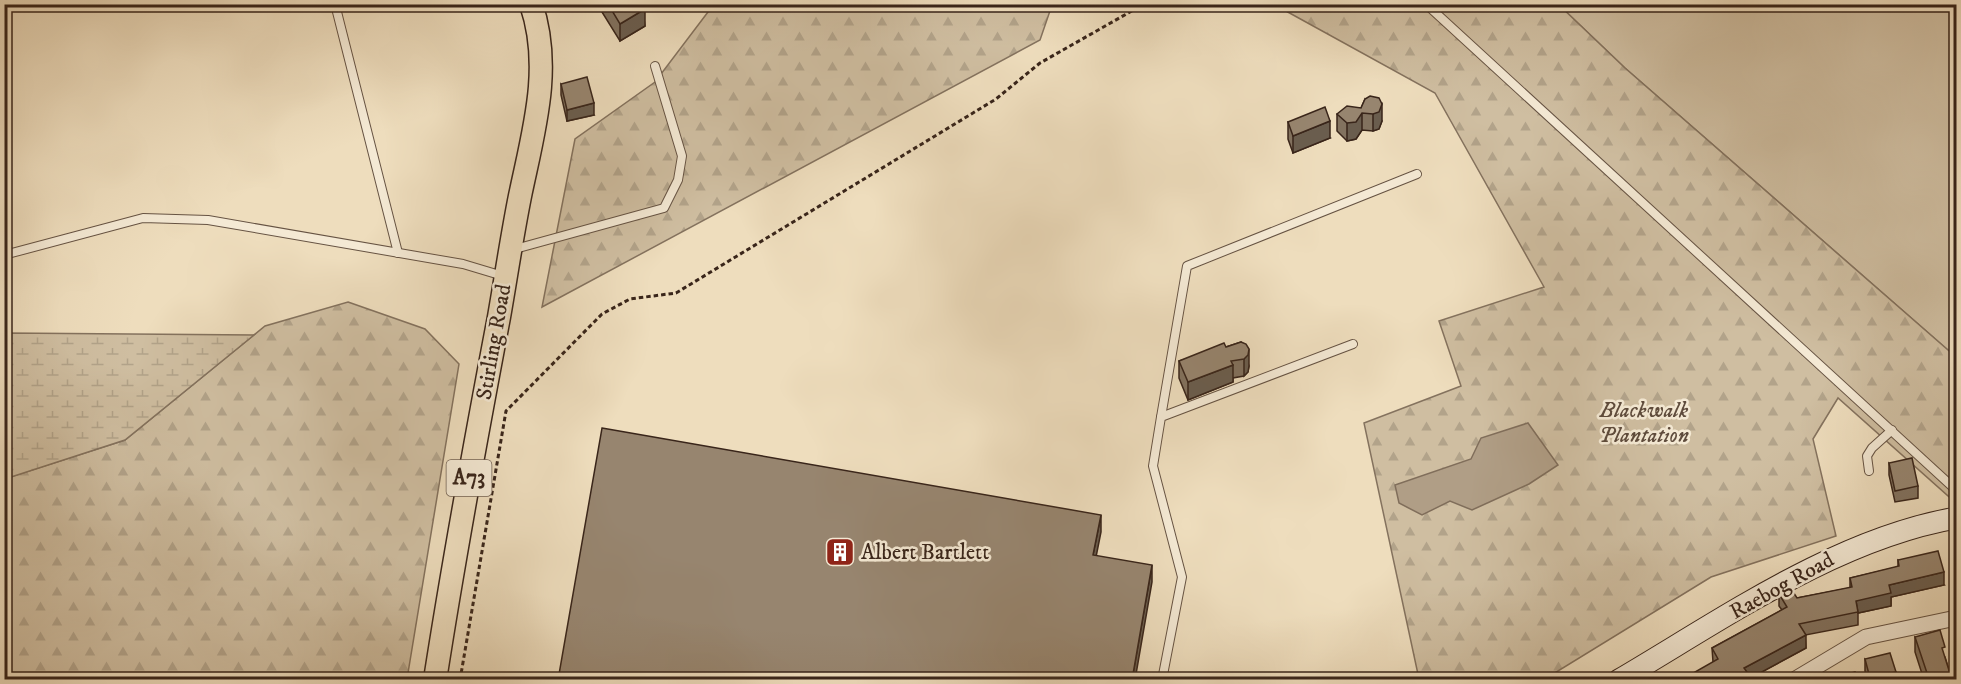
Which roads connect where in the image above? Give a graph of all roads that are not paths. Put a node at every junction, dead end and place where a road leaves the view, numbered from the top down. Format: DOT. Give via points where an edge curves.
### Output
graph roads {
  1 [pos="336,4"];
  2 [pos="531,4"];
  3 [pos="1426,4"];
  4 [pos="655,66"];
  5 [pos="1417,174"];
  6 [pos="511,250"];
  7 [pos="399,253"];
  8 [pos="4,255"];
  9 [pos="506,277"];
  10 [pos="1353,344"];
  11 [pos="1161,417"];
  12 [pos="1892,430"];
  13 [pos="1869,471"];
  14 [pos="1956,490"];
  15 [pos="1956,518"];
  16 [pos="1956,618"];
  17 [pos="435,680"];
  18 [pos="1162,680"];
  19 [pos="1619,680"];
  20 [pos="1794,680"];
  1 -- 7 [label="lane"];
  2 -- 6 [label="main road, Stirling Road / A73" via="542,65 537,116"];
  3 -- 12 [label="lane"];
  4 -- 6 [label="lane" via="682,156 678,180 664,208"];
  5 -- 11 [label="lane" via="1187,266"];
  6 -- 9 [label="main road, Stirling Road / A73"];
  7 -- 8 [label="lane" via="208,220 143,218"];
  7 -- 9 [label="lane" via="463,264"];
  9 -- 17 [label="main road, Stirling Road / A73"];
  10 -- 11 [label="lane"];
  11 -- 18 [label="lane" via="1152,466 1182,577"];
  12 -- 13 [label="lane" via="1867,456"];
  12 -- 14 [label="lane"];
  15 -- 19 [label="main road, Raebog Road" via="1888,535 1835,557"];
  16 -- 20 [label="street" via="1866,637"];
}
